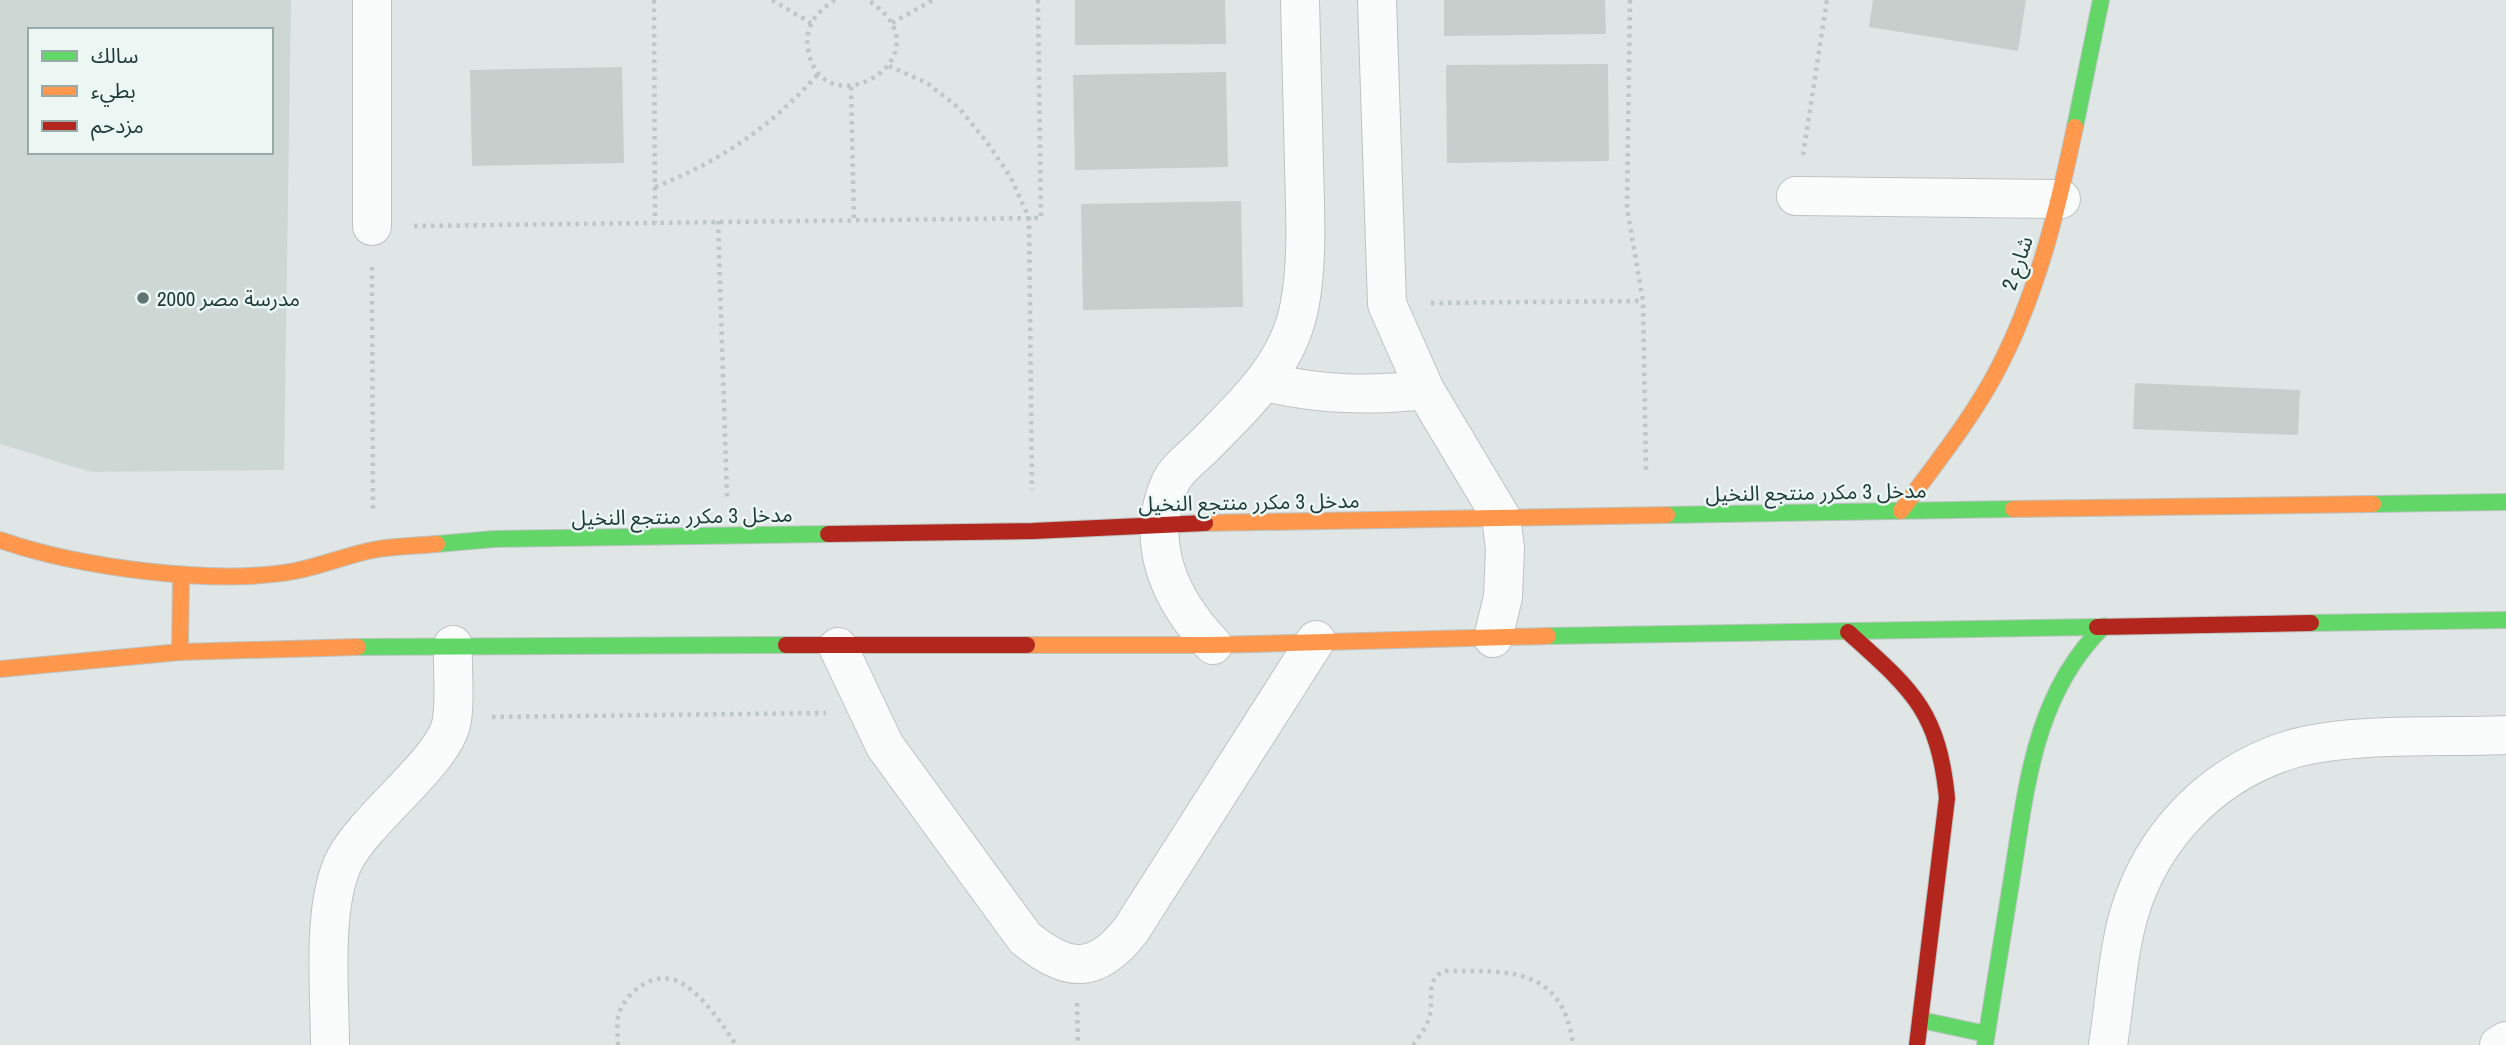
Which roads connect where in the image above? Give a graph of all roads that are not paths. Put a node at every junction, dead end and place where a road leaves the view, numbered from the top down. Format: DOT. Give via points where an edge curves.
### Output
graph roads {
  1 [pos="372,0"];
  2 [pos="1300,0"];
  3 [pos="1377,0"];
  4 [pos="2101,0"];
  5 [pos="1796,196"];
  6 [pos="2061,199"];
  7 [pos="372,226"];
  8 [pos="1266,382"];
  9 [pos="1424,390"];
  10 [pos="2506,502"];
  11 [pos="1901,511"];
  12 [pos="1501,517"];
  13 [pos="1160,524"];
  14 [pos="0,540"];
  15 [pos="181,575"];
  16 [pos="2506,620"];
  17 [pos="2104,626"];
  18 [pos="1848,632"];
  19 [pos="1493,638"];
  20 [pos="1316,640"];
  21 [pos="453,645"];
  22 [pos="1213,645"];
  23 [pos="838,647"];
  24 [pos="180,652"];
  25 [pos="0,669"];
  26 [pos="2506,736"];
  27 [pos="1921,1020"];
  28 [pos="1985,1039"];
  29 [pos="2506,1041"];
  30 [pos="330,1045"];
  31 [pos="1917,1045"];
  32 [pos="2108,1045"];
  33 [pos="2499,1045"];
  1 -- 7 [label="street"];
  2 -- 8 [label="street" via="1306,220 1300,303 1291,336"];
  3 -- 9 [label="street" via="1387,304"];
  4 -- 6 [label="street, شارع 2"];
  5 -- 6 [label="street"];
  6 -- 11 [label="street, شارع 2" via="2009,347 1967,418"];
  8 -- 9 [label="street" via="1346,396"];
  8 -- 13 [label="street" via="1171,480"];
  9 -- 12 [label="street"];
  10 -- 11 [label="street, مدخل 3 مكرر منتجع النخيل"];
  11 -- 12 [label="street, مدخل 3 مكرر منتجع النخيل"];
  12 -- 13 [label="street, مدخل 3 مكرر منتجع النخيل"];
  12 -- 19 [label="street" via="1503,597"];
  13 -- 15 [label="street, مدخل 3 مكرر منتجع النخيل" via="1033,531 494,539 373,550 295,571 236,577"];
  13 -- 22 [label="street" via="1161,558 1171,591 1189,620"];
  14 -- 15 [label="street, مدخل 3 مكرر منتجع النخيل" via="108,566"];
  15 -- 24 [label="street"];
  16 -- 17 [label="street"];
  17 -- 18 [label="street"];
  17 -- 28 [label="street" via="2087,641 2062,678 2034,749"];
  18 -- 19 [label="street"];
  18 -- 27 [label="street" via="1914,693 1934,723 1945,760 1947,798"];
  19 -- 20 [label="street"];
  20 -- 22 [label="street"];
  20 -- 23 [label="street" via="1131,930 1114,952 1096,962 1076,964 1047,955 1025,938 913,788 868,713"];
  21 -- 23 [label="street"];
  21 -- 24 [label="street"];
  21 -- 30 [label="street" via="451,725 440,745 360,838 337,880 331,905"];
  22 -- 23 [label="street"];
  24 -- 25 [label="street"];
  26 -- 32 [label="street" via="2339,741 2290,750 2244,768 2209,791 2177,823 2147,869 2129,915"];
  27 -- 28 [label="street"];
  27 -- 31 [label="street"];
  29 -- 33 [label="street"];
}
